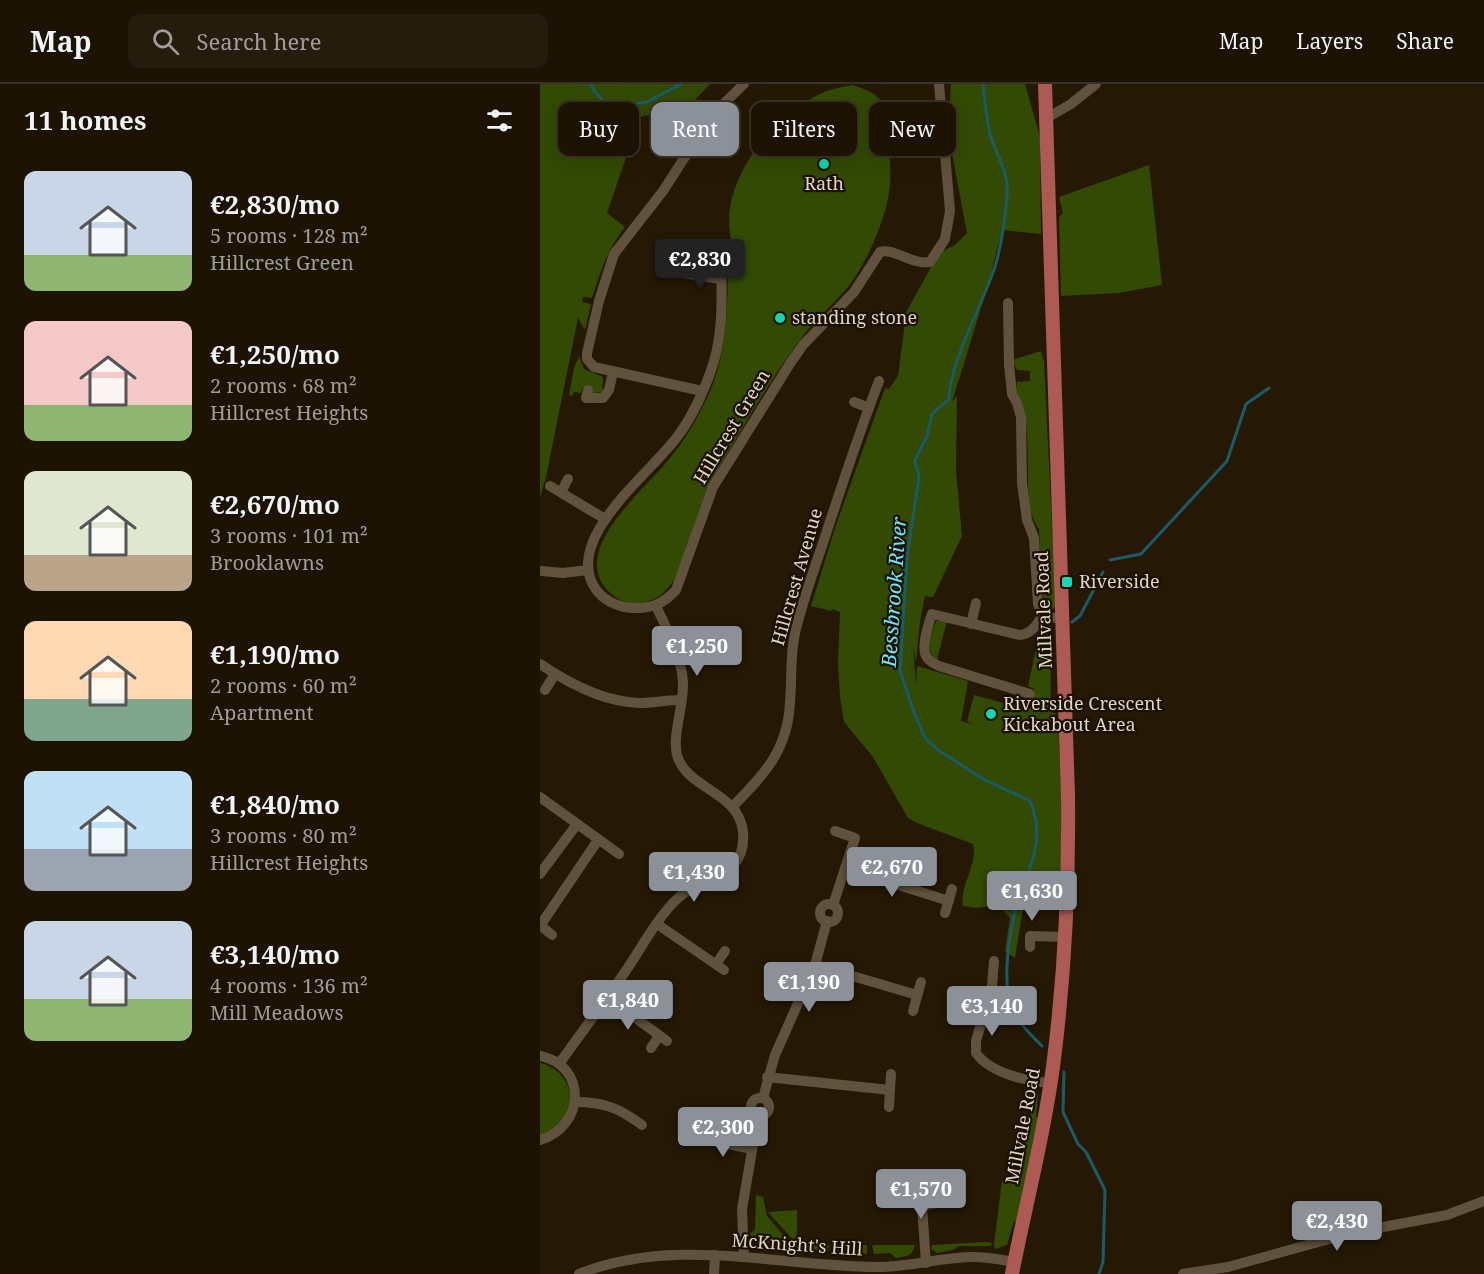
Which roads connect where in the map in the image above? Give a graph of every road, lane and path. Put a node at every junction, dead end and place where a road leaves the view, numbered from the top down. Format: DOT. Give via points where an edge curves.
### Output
graph roads {
  1 [pos="744,84"];
  2 [pos="939,84"];
  3 [pos="1045,84"];
  4 [pos="1096,84"];
  5 [pos="1046,119"];
  6 [pos="721,259"];
  7 [pos="683,273"];
  8 [pos="721,279"];
  9 [pos="1008,303"];
  10 [pos="613,372"];
  11 [pos="879,381"];
  12 [pos="588,390"];
  13 [pos="702,392"];
  14 [pos="854,402"];
  15 [pos="869,408"];
  16 [pos="568,479"];
  17 [pos="550,486"];
  18 [pos="561,492"];
  19 [pos="605,519"];
  20 [pos="588,570"];
  21 [pos="542,571"];
  22 [pos="976,603"];
  23 [pos="656,606"];
  24 [pos="1042,615"];
  25 [pos="1062,617"];
  26 [pos="971,624"];
  27 [pos="540,664"];
  28 [pos="555,674"];
  29 [pos="545,690"];
  30 [pos="1030,693"];
  31 [pos="681,700"];
  32 [pos="540,797"];
  33 [pos="732,807"];
  34 [pos="577,824"];
  35 [pos="835,831"];
  36 [pos="598,840"];
  37 [pos="619,854"];
  38 [pos="845,868"];
  39 [pos="540,874"];
  40 [pos="952,889"];
  41 [pos="949,901"];
  42 [pos="945,913"];
  43 [pos="657,924"];
  44 [pos="540,926"];
  45 [pos="552,935"];
  46 [pos="1066,937"];
  47 [pos="1030,947"];
  48 [pos="725,951"];
  49 [pos="994,961"];
  50 [pos="815,964"];
  51 [pos="921,982"];
  52 [pos="964,993"];
  53 [pos="917,995"];
  54 [pos="607,997"];
  55 [pos="987,1002"];
  56 [pos="913,1011"];
  57 [pos="651,1048"];
  58 [pos="540,1056"];
  59 [pos="559,1064"];
  60 [pos="891,1074"];
  61 [pos="767,1077"];
  62 [pos="1050,1083"];
  63 [pos="890,1090"];
  64 [pos="575,1102"];
  65 [pos="889,1107"];
  66 [pos="642,1125"];
  67 [pos="699,1138"];
  68 [pos="540,1140"];
  69 [pos="752,1149"];
  70 [pos="891,1189"];
  71 [pos="958,1198"];
  72 [pos="1484,1201"];
  73 [pos="922,1206"];
  74 [pos="716,1255"];
  75 [pos="744,1257"];
  76 [pos="918,1267"];
  77 [pos="1013,1268"];
  78 [pos="579,1274"];
  79 [pos="714,1274"];
  80 [pos="1184,1274"];
  1 -- 10 [label="street" via="712,114 663,191 614,254 587,353 594,368"];
  2 -- 23 [label="street, Hillcrest Green" via="950,211 945,239 930,262 920,264 889,251 880,252 854,292 803,345 713,487 676,590"];
  3 -- 5 [label="main road, Millvale Road"];
  4 -- 5 [label="street"];
  5 -- 25 [label="main road, Millvale Road"];
  6 -- 8 [label="street"];
  7 -- 8 [label="street"];
  8 -- 13 [label="street" via="718,339"];
  9 -- 24 [label="street" via="1012,394 1021,417 1022,483 1027,520 1034,538"];
  10 -- 12 [label="street" via="603,398 586,398"];
  10 -- 13 [label="street"];
  11 -- 15 [label="street, Hillcrest Avenue"];
  13 -- 19 [label="street" via="664,455"];
  14 -- 15 [label="street"];
  15 -- 33 [label="street, Hillcrest Avenue" via="796,627 785,733 769,768"];
  16 -- 18 [label="street"];
  17 -- 18 [label="street"];
  18 -- 19 [label="street"];
  19 -- 20 [label="street" via="588,556"];
  20 -- 21 [label="street"];
  20 -- 23 [label="street" via="594,587 607,600 631,609"];
  22 -- 26 [label="street"];
  23 -- 31 [label="street" via="681,669"];
  24 -- 25 [label="street"];
  24 -- 26 [label="street" via="1025,635"];
  25 -- 46 [label="main road, Millvale Road" via="1068,796"];
  26 -- 30 [label="street" via="932,615 923,651 927,659"];
  27 -- 28 [label="street"];
  28 -- 29 [label="street"];
  28 -- 31 [label="street" via="622,701"];
  31 -- 33 [label="street" via="675,748 679,761 694,779"];
  32 -- 34 [label="street"];
  33 -- 43 [label="street" via="743,831 739,856 721,876 678,897"];
  34 -- 36 [label="street"];
  34 -- 39 [label="street"];
  35 -- 38 [label="street" via="855,838"];
  36 -- 37 [label="street"];
  36 -- 44 [label="street"];
  38 -- 41 [label="street"];
  38 -- 50 [label="street" via="833,905 838,915 827,921"];
  40 -- 41 [label="street"];
  41 -- 42 [label="street"];
  43 -- 48 [label="street" via="720,967"];
  43 -- 54 [label="street"];
  44 -- 45 [label="street"];
  46 -- 47 [label="street" via="1030,936"];
  46 -- 62 [label="main road, Millvale Road"];
  49 -- 55 [label="street"];
  50 -- 53 [label="street"];
  50 -- 61 [label="street"];
  51 -- 53 [label="street"];
  52 -- 55 [label="street"];
  53 -- 56 [label="street"];
  54 -- 57 [label="street" via="663,1038"];
  54 -- 59 [label="street"];
  55 -- 62 [label="street" via="976,1041 980,1059 998,1070"];
  58 -- 59 [label="street"];
  59 -- 64 [label="street" via="574,1088"];
  60 -- 63 [label="street"];
  61 -- 63 [label="street"];
  61 -- 69 [label="street" via="763,1098 770,1108 764,1116 758,1116"];
  62 -- 77 [label="main road, Millvale Road"];
  63 -- 65 [label="street"];
  64 -- 66 [label="street" via="613,1107"];
  64 -- 68 [label="street" via="563,1128"];
  67 -- 69 [label="street"];
  69 -- 75 [label="street" via="742,1209"];
  70 -- 73 [label="street"];
  71 -- 73 [label="street"];
  72 -- 80 [label="street" via="1447,1215 1352,1233 1228,1267"];
  73 -- 76 [label="street"];
  74 -- 75 [label="street, McKnight's Hill"];
  74 -- 78 [label="street, McKnight's Hill" via="666,1254 625,1259"];
  74 -- 79 [label="street"];
  75 -- 76 [label="street, McKnight's Hill"];
  76 -- 77 [label="street, McKnight's Hill" via="974,1257"];
}
